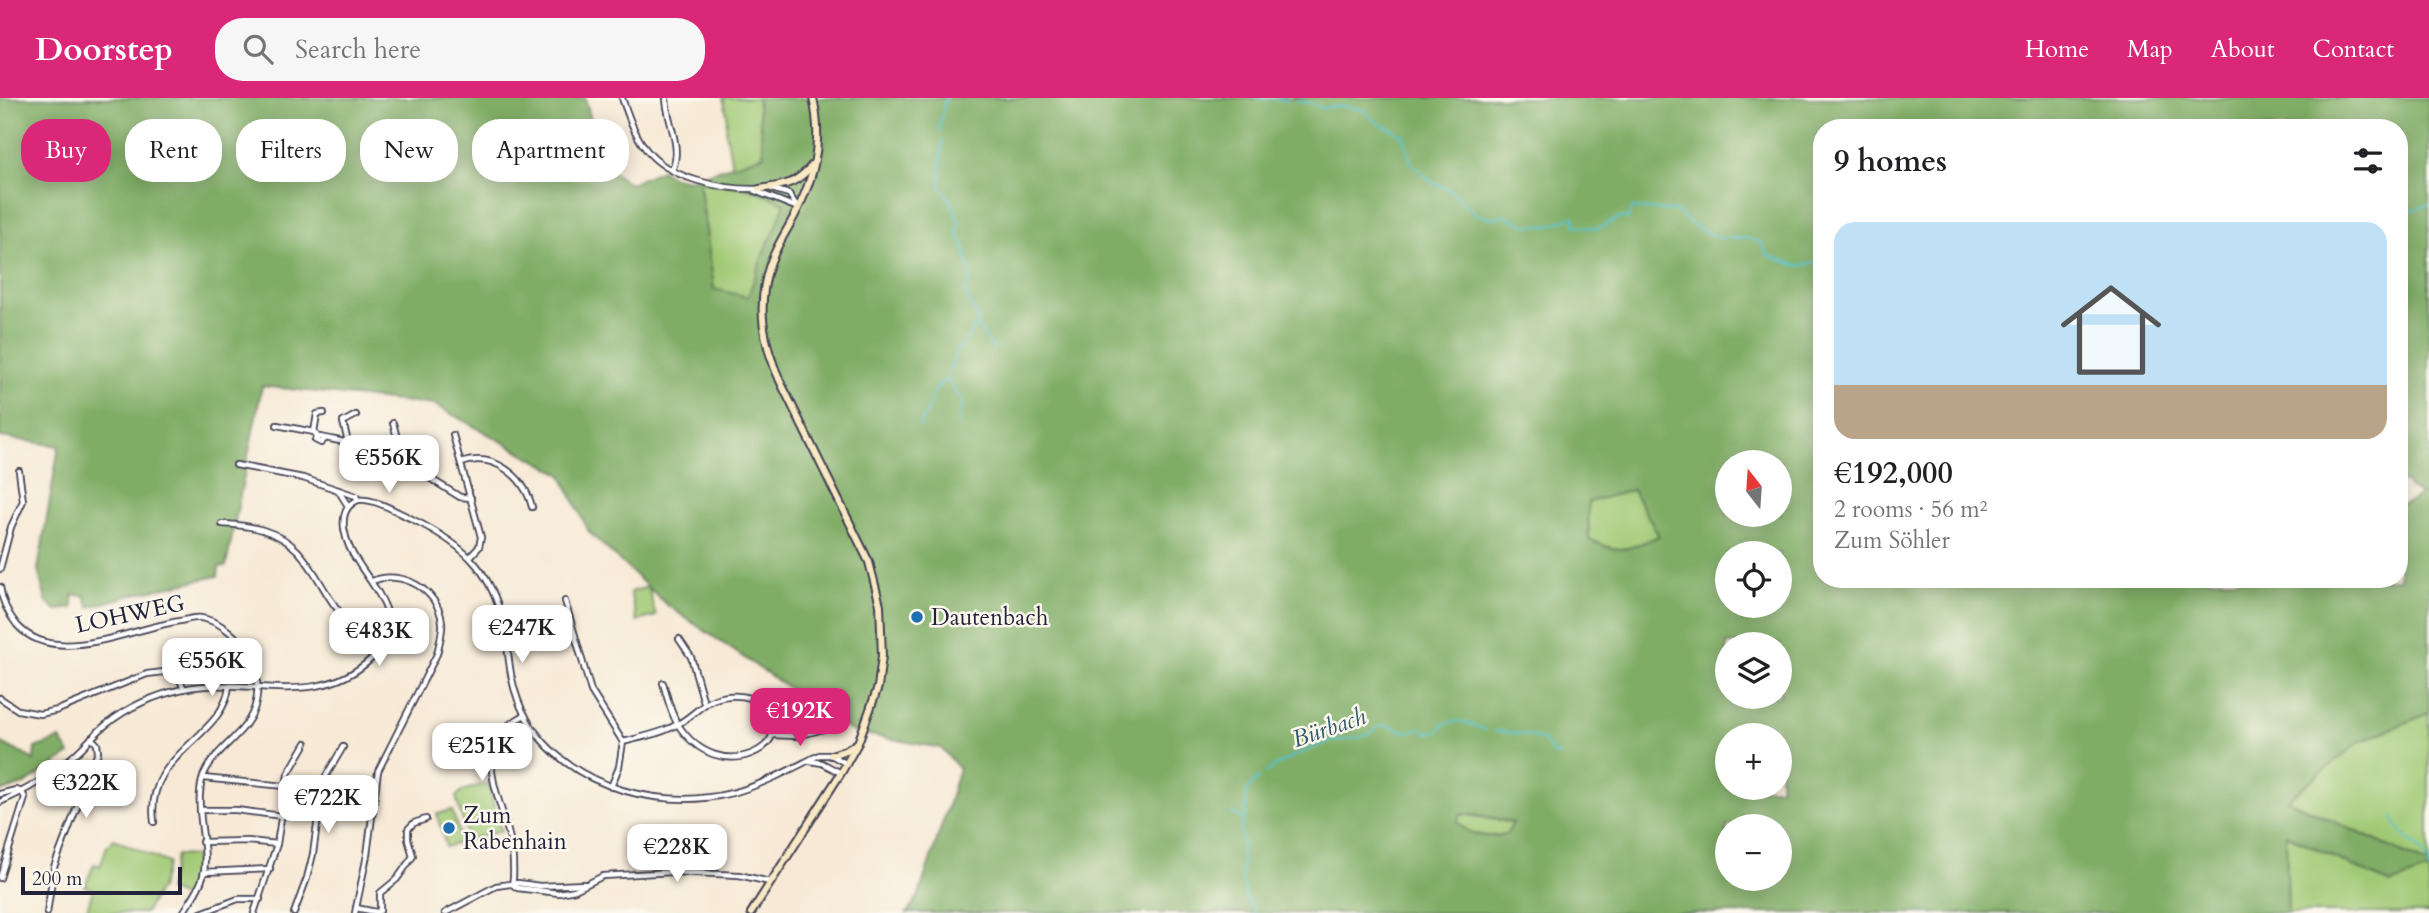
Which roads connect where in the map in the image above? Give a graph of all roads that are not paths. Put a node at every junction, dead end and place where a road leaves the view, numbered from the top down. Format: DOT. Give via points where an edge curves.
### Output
graph roads {
  1 [pos="622,98"];
  2 [pos="666,98"];
  3 [pos="813,98"];
  4 [pos="816,162"];
  5 [pos="672,170"];
  6 [pos="755,189"];
  7 [pos="798,208"];
  8 [pos="324,413"];
  9 [pos="356,415"];
  10 [pos="393,423"];
  11 [pos="277,425"];
  12 [pos="316,435"];
  13 [pos="453,435"];
  14 [pos="348,443"];
  15 [pos="403,461"];
  16 [pos="461,463"];
  17 [pos="236,466"];
  18 [pos="19,471"];
  19 [pos="337,489"];
  20 [pos="471,498"];
  21 [pos="358,500"];
  22 [pos="348,506"];
  23 [pos="531,506"];
  24 [pos="222,524"];
  25 [pos="470,557"];
  26 [pos="0,569"];
  27 [pos="372,581"];
  28 [pos="0,587"];
  29 [pos="565,601"];
  30 [pos="385,638"];
  31 [pos="679,639"];
  32 [pos="663,683"];
  33 [pos="229,686"];
  34 [pos="258,688"];
  35 [pos="184,689"];
  36 [pos="0,698"];
  37 [pos="704,703"];
  38 [pos="525,715"];
  39 [pos="678,724"];
  40 [pos="827,728"];
  41 [pos="772,736"];
  42 [pos="91,738"];
  43 [pos="622,742"];
  44 [pos="306,743"];
  45 [pos="858,743"];
  46 [pos="343,747"];
  47 [pos="831,755"];
  48 [pos="806,761"];
  49 [pos="847,764"];
  50 [pos="842,773"];
  51 [pos="203,778"];
  52 [pos="286,786"];
  53 [pos="611,787"];
  54 [pos="22,792"];
  55 [pos="0,794"];
  56 [pos="0,802"];
  57 [pos="200,810"];
  58 [pos="282,816"];
  59 [pos="426,819"];
  60 [pos="154,822"];
  61 [pos="202,842"];
  62 [pos="277,844"];
  63 [pos="270,869"];
  64 [pos="204,872"];
  65 [pos="0,878"];
  66 [pos="770,882"];
  67 [pos="512,884"];
  68 [pos="260,900"];
  69 [pos="356,911"];
  70 [pos="47,913"];
  71 [pos="183,913"];
  72 [pos="201,913"];
  73 [pos="254,913"];
  74 [pos="294,913"];
  75 [pos="446,913"];
  76 [pos="751,913"];
  1 -- 5 [label="street" via="646,149"];
  2 -- 5 [label="street" via="677,148"];
  3 -- 4 [label="street" via="818,122"];
  4 -- 6 [label="street" via="794,183"];
  4 -- 7 [label="street"];
  5 -- 6 [label="street" via="699,180"];
  6 -- 7 [label="street"];
  6 -- 7 [label="street" via="786,192"];
  7 -- 45 [label="street" via="767,274 765,340 780,383 869,562 877,588 880,675"];
  8 -- 12 [label="street" via="317,414"];
  9 -- 14 [label="street" via="343,422"];
  10 -- 15 [label="street"];
  11 -- 12 [label="street"];
  12 -- 14 [label="street"];
  13 -- 16 [label="street"];
  14 -- 15 [label="street"];
  15 -- 20 [label="street" via="460,497"];
  16 -- 20 [label="street"];
  16 -- 23 [label="street" via="488,461 509,470 529,494"];
  17 -- 19 [label="street"];
  18 -- 26 [label="street" via="23,501"];
  19 -- 21 [label="street"];
  19 -- 22 [label="street"];
  20 -- 25 [label="street" via="481,537"];
  21 -- 22 [label="street"];
  21 -- 25 [label="street" via="414,520"];
  22 -- 27 [label="street" via="344,520 347,540"];
  24 -- 30 [label="street" via="246,525 285,541 299,552 340,614 362,630"];
  25 -- 38 [label="street" via="496,595 510,674"];
  27 -- 30 [label="street" via="388,612"];
  27 -- 69 [label="street" via="400,578 419,586 438,607 442,629 437,654 378,771"];
  28 -- 34 [label="street, LOHWEG" via="13,620 29,636 46,643 75,645 200,618 224,626 252,658"];
  29 -- 43 [label="street" via="591,691"];
  30 -- 34 [label="street" via="370,659 331,682 284,690"];
  31 -- 37 [label="street" via="691,657"];
  32 -- 39 [label="street"];
  33 -- 34 [label="street"];
  33 -- 35 [label="street"];
  33 -- 60 [label="street" via="213,721 168,765 152,809"];
  34 -- 51 [label="street" via="250,720 212,759"];
  35 -- 36 [label="street" via="179,678 164,672 147,674 40,714 18,710"];
  35 -- 42 [label="street" via="141,703"];
  37 -- 39 [label="street"];
  37 -- 41 [label="street" via="732,695 760,702 772,715"];
  38 -- 53 [label="street" via="560,757"];
  38 -- 67 [label="street" via="501,730 491,751 490,764 513,851"];
  39 -- 41 [label="street" via="704,752 729,759 748,755"];
  39 -- 43 [label="street"];
  40 -- 41 [label="street" via="798,736"];
  42 -- 54 [label="street" via="64,764"];
  42 -- 70 [label="street" via="98,752 54,867"];
  43 -- 53 [label="street"];
  44 -- 52 [label="street"];
  45 -- 47 [label="street"];
  45 -- 49 [label="street"];
  46 -- 74 [label="street" via="323,781 313,854"];
  47 -- 48 [label="street"];
  47 -- 49 [label="street"];
  48 -- 50 [label="street" via="822,762"];
  48 -- 53 [label="street" via="748,789 706,798 661,798"];
  49 -- 50 [label="street"];
  50 -- 66 [label="street"];
  51 -- 52 [label="street"];
  51 -- 57 [label="street"];
  52 -- 58 [label="street"];
  54 -- 55 [label="street"];
  54 -- 56 [label="street"];
  54 -- 65 [label="street" via="25,798"];
  57 -- 58 [label="street"];
  57 -- 61 [label="street"];
  58 -- 62 [label="street"];
  59 -- 69 [label="street" via="408,829 413,856 380,893 380,911"];
  61 -- 62 [label="street"];
  61 -- 64 [label="street"];
  62 -- 63 [label="street"];
  63 -- 64 [label="street"];
  63 -- 68 [label="street"];
  64 -- 71 [label="street"];
  66 -- 67 [label="street" via="739,875 672,872 603,876 559,887"];
  66 -- 76 [label="street"];
  67 -- 75 [label="street" via="484,891"];
  68 -- 72 [label="street" via="238,899"];
  68 -- 73 [label="street"];
}
